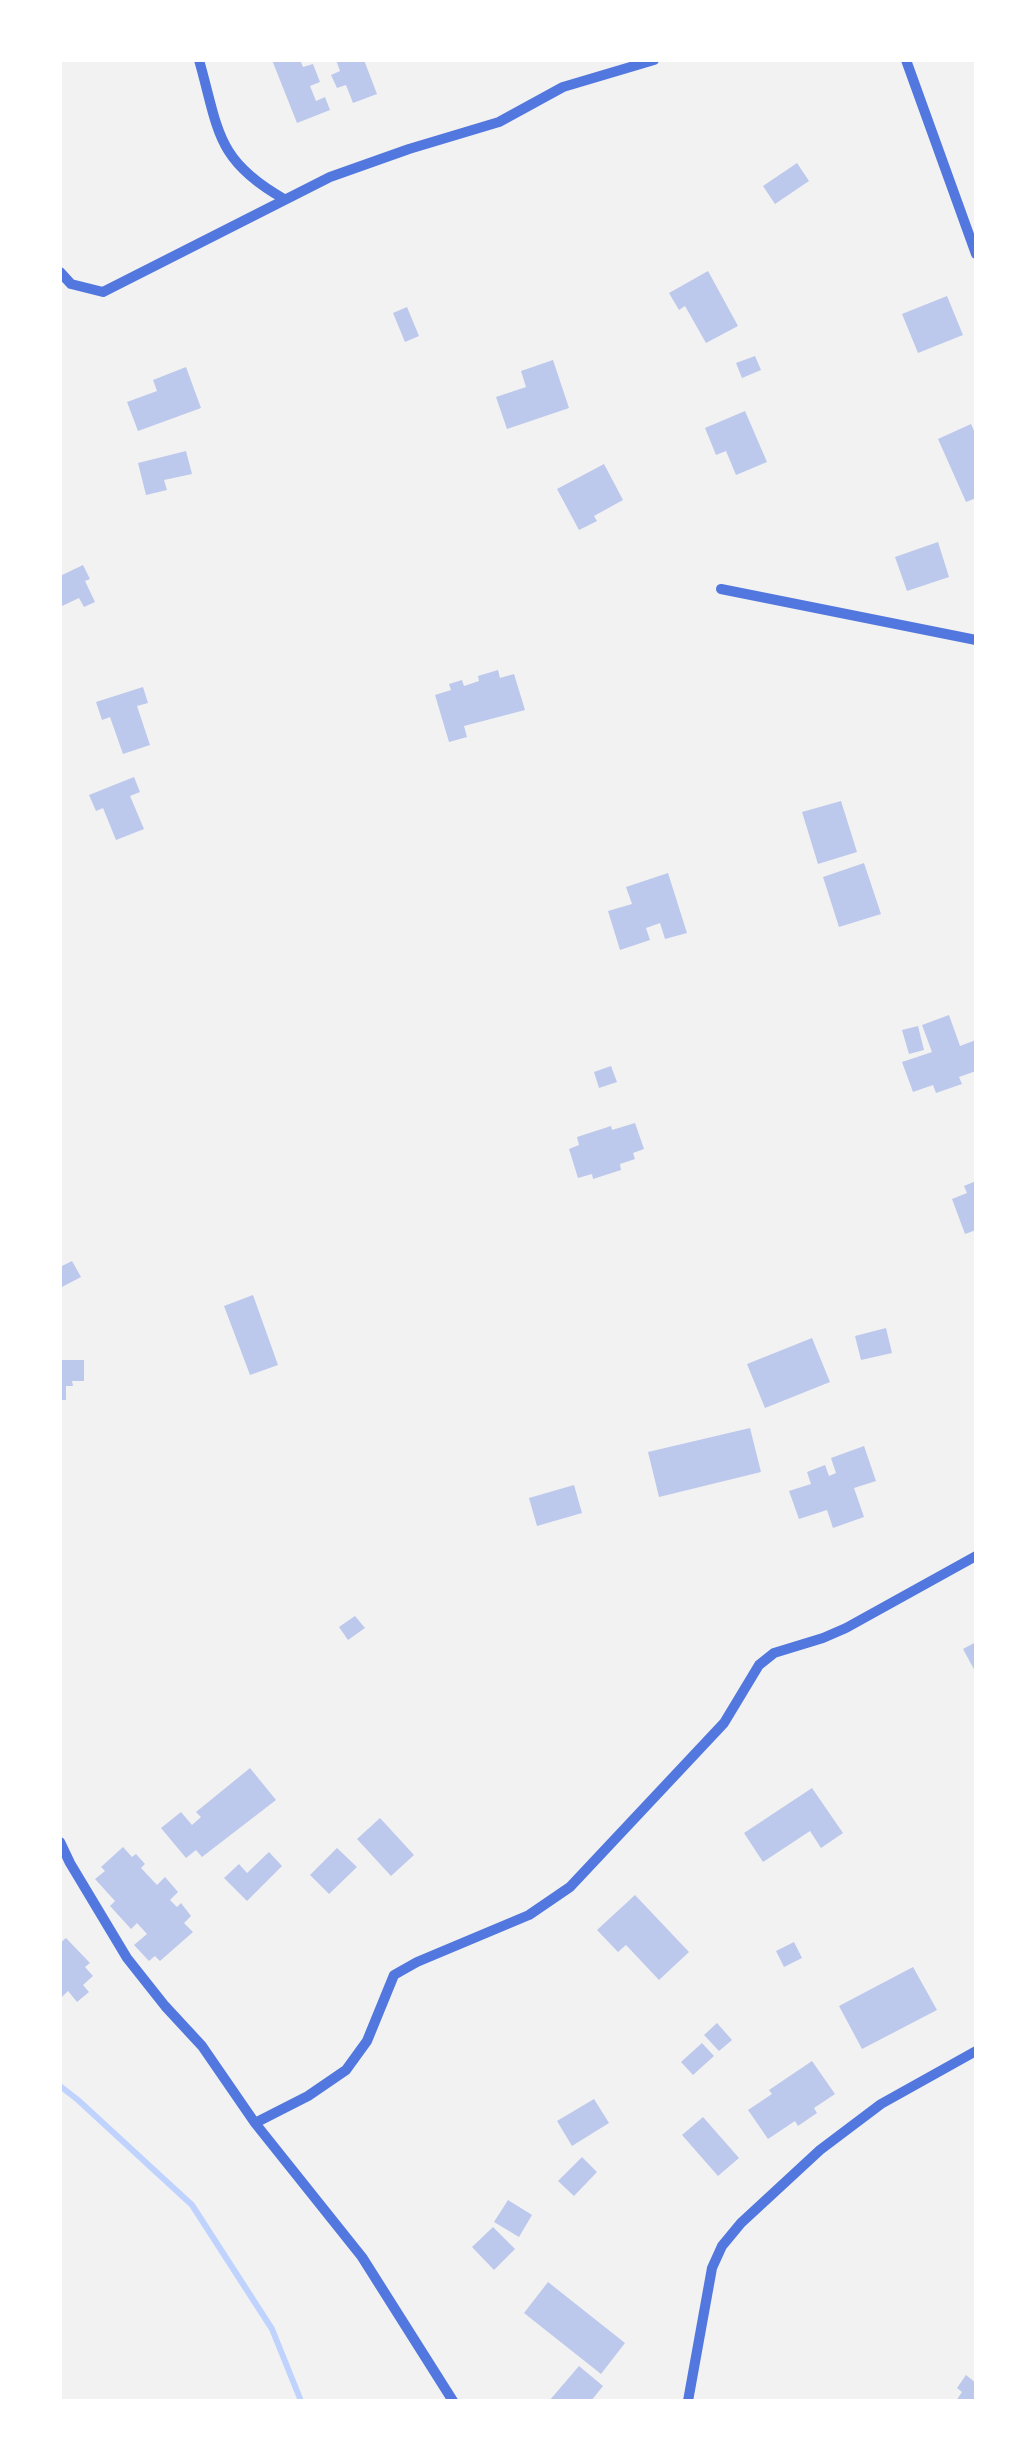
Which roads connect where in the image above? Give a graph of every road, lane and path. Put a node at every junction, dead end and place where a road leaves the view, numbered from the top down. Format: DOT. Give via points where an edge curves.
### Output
graph roads {
  1 [pos="199,60"];
  2 [pos="654,60"];
  3 [pos="906,60"];
  4 [pos="284,199"];
  5 [pos="976,254"];
  6 [pos="60,272"];
  7 [pos="722,589"];
  8 [pos="976,640"];
  9 [pos="976,1556"];
  10 [pos="60,1842"];
  11 [pos="976,2051"];
  12 [pos="255,2122"];
  13 [pos="453,2401"];
  14 [pos="688,2401"];
  1 -- 4 [label="street" via="224,146 258,184"];
  2 -- 4 [label="street" via="563,87 499,122"];
  3 -- 5 [label="street"];
  4 -- 6 [label="street" via="104,292 71,284"];
  7 -- 8 [label="street"];
  9 -- 12 [label="street" via="846,1628 774,1653 759,1665 724,1723 570,1887 529,1914 394,1976 367,2041 346,2070"];
  10 -- 12 [label="street" via="127,1958"];
  11 -- 14 [label="street" via="881,2104 820,2150 722,2246 712,2268"];
  12 -- 13 [label="street" via="362,2257"];
}
